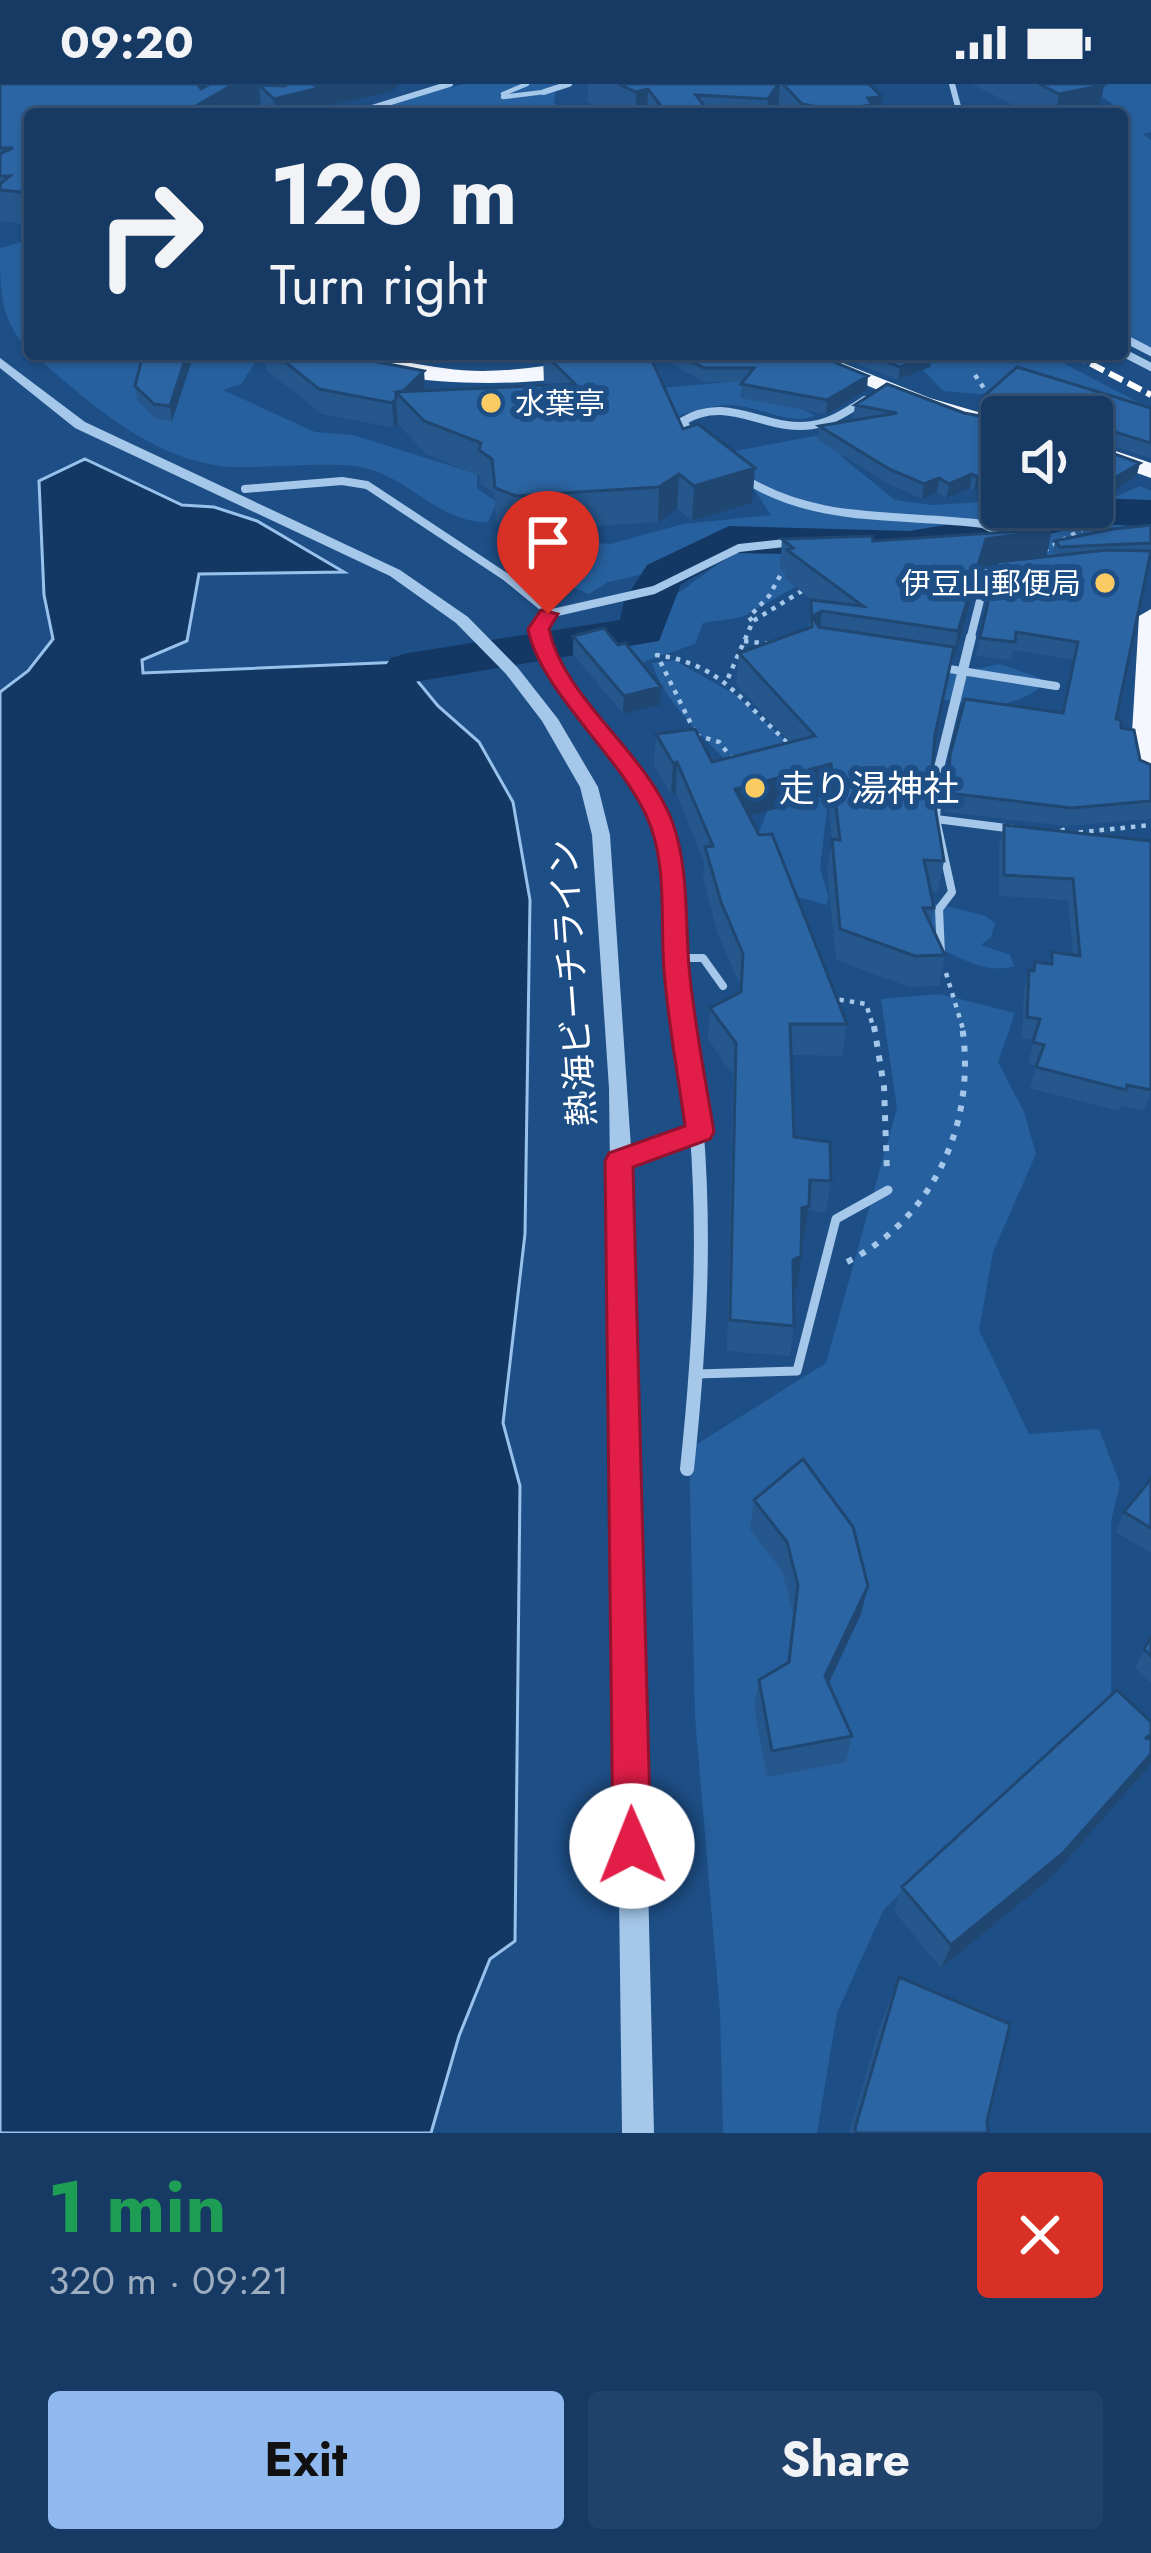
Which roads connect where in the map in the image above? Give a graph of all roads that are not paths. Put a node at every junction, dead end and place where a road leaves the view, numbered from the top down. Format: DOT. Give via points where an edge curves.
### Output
graph roads {
  1 [pos="451,84"];
  2 [pos="527,84"];
  3 [pos="569,84"];
  4 [pos="544,92"];
  5 [pos="372,108"];
  6 [pos="362,360"];
  7 [pos="616,360"];
  8 [pos="817,360"];
  9 [pos="0,362"];
  10 [pos="886,387"];
  11 [pos="981,419"];
  12 [pos="704,446"];
  13 [pos="1113,457"];
  14 [pos="1151,471"];
  15 [pos="735,472"];
  16 [pos="245,489"];
  17 [pos="816,544"];
  18 [pos="970,548"];
  19 [pos="990,574"];
  20 [pos="550,613"];
  21 [pos="1151,616"];
  22 [pos="921,664"];
  23 [pos="963,671"];
  24 [pos="1056,686"];
  25 [pos="939,768"];
  26 [pos="1151,774"];
  27 [pos="936,819"];
  28 [pos="1055,834"];
  29 [pos="676,958"];
  30 [pos="942,958"];
  31 [pos="723,986"];
  32 [pos="700,1132"];
  33 [pos="619,1161"];
  34 [pos="887,1190"];
  35 [pos="697,1374"];
  36 [pos="687,1468"];
  37 [pos="638,2133"];
  1 -- 5 [label="street"];
  2 -- 4 [label="lane" via="501,94"];
  3 -- 4 [label="street"];
  6 -- 7 [label="highway" via="402,374 450,376"];
  8 -- 10 [label="highway"];
  9 -- 33 [label="street, 熱海ビーチライン" via="80,425 433,597 550,719 589,787 602,835"];
  10 -- 11 [label="highway"];
  10 -- 12 [label="street" via="834,419 805,426 733,408 694,413 683,427"];
  13 -- 14 [label="highway"];
  15 -- 18 [label="street" via="778,502 974,523 1000,537"];
  16 -- 20 [label="street" via="367,485"];
  17 -- 20 [label="street" via="748,544 669,584"];
  19 -- 23 [label="street"];
  20 -- 29 [label="street" via="538,629 544,655 626,760 659,817"];
  21 -- 26 [label="highway"];
  22 -- 23 [label="lane"];
  23 -- 24 [label="lane"];
  23 -- 25 [label="street"];
  25 -- 27 [label="lane"];
  27 -- 28 [label="lane"];
  27 -- 30 [label="lane" via="952,892 939,909"];
  29 -- 31 [label="lane" via="704,958"];
  29 -- 32 [label="street"];
  32 -- 33 [label="street"];
  32 -- 35 [label="street"];
  33 -- 37 [label="street, 熱海ビーチライン"];
  34 -- 35 [label="lane" via="836,1219 797,1371"];
  35 -- 36 [label="street"];
}
